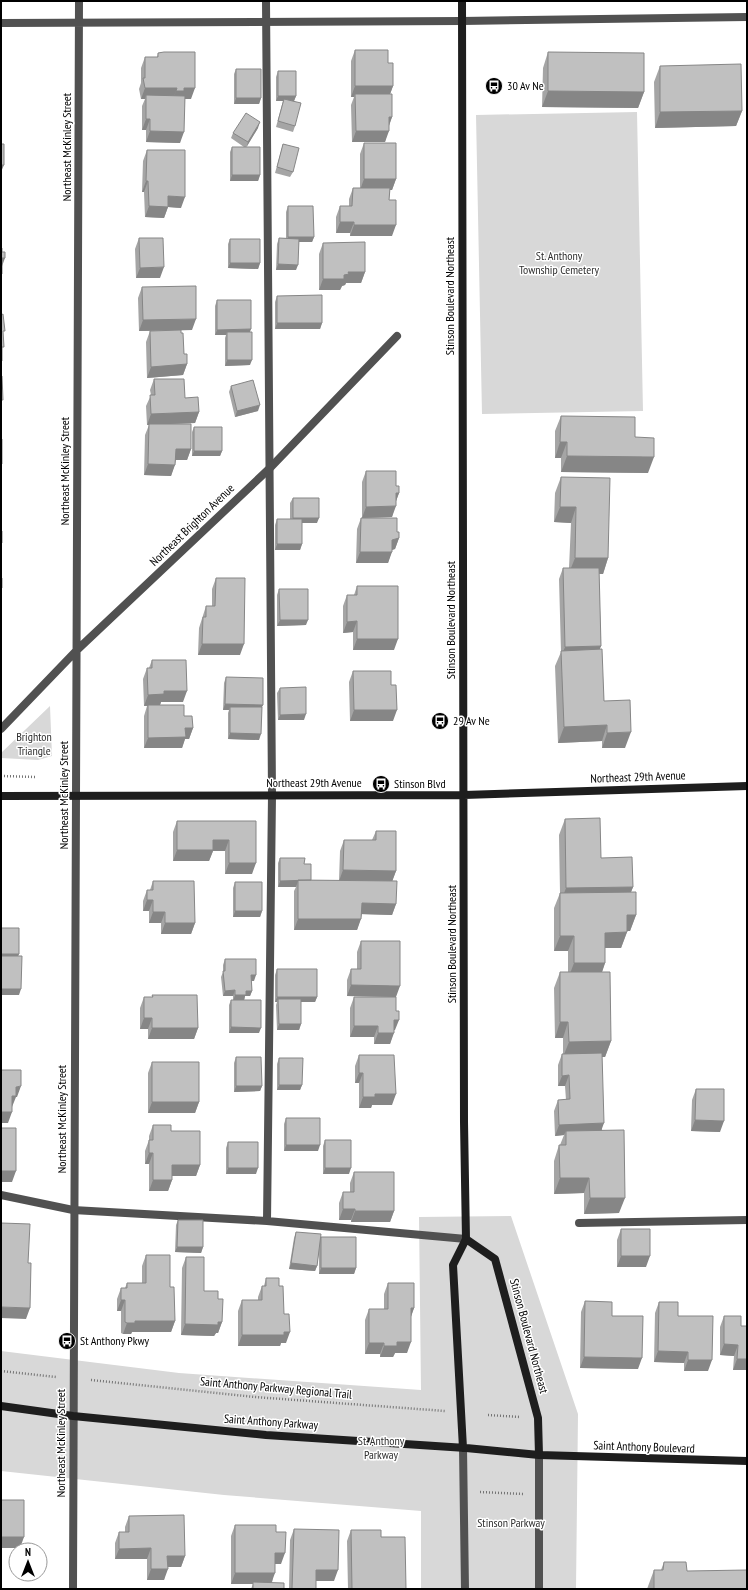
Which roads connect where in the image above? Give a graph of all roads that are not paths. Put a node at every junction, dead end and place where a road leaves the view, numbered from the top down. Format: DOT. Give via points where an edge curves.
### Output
graph roads {
  1 [pos="79,1"];
  2 [pos="266,1"];
  3 [pos="462,1"];
  4 [pos="747,17"];
  5 [pos="462,21"];
  6 [pos="79,22"];
  7 [pos="266,22"];
  8 [pos="1,23"];
  9 [pos="397,336"];
  10 [pos="270,468"];
  11 [pos="77,650"];
  12 [pos="1,729"];
  13 [pos="747,786"];
  14 [pos="76,795"];
  15 [pos="464,795"];
  16 [pos="1,796"];
  17 [pos="272,796"];
  18 [pos="1,1195"];
  19 [pos="73,1210"];
  20 [pos="747,1220"];
  21 [pos="267,1221"];
  22 [pos="579,1223"];
  23 [pos="466,1239"];
  24 [pos="1,1406"];
  25 [pos="73,1416"];
  26 [pos="463,1448"];
  27 [pos="539,1455"];
  28 [pos="747,1461"];
  29 [pos="73,1589"];
  30 [pos="465,1589"];
  31 [pos="539,1589"];
  1 -- 6 [label="street, Northeast McKinley Street"];
  2 -- 7 [label="street"];
  3 -- 5 [label="street, Stinson Boulevard Northeast"];
  4 -- 5 [label="street"];
  5 -- 7 [label="street"];
  5 -- 15 [label="street, Stinson Boulevard Northeast"];
  6 -- 7 [label="street"];
  6 -- 8 [label="street"];
  6 -- 11 [label="street, Northeast McKinley Street"];
  7 -- 10 [label="street"];
  9 -- 10 [label="street, Northeast Brighton Avenue"];
  10 -- 11 [label="street, Northeast Brighton Avenue"];
  10 -- 17 [label="street"];
  11 -- 12 [label="street, Northeast Brighton Avenue"];
  11 -- 14 [label="street, Northeast McKinley Street"];
  13 -- 15 [label="street, Northeast 29th Avenue"];
  14 -- 16 [label="street, Northeast 29th Avenue"];
  14 -- 17 [label="street, Northeast 29th Avenue"];
  14 -- 19 [label="street, Northeast McKinley Street"];
  15 -- 17 [label="street, Northeast 29th Avenue"];
  15 -- 23 [label="street, Stinson Boulevard Northeast"];
  17 -- 21 [label="street"];
  18 -- 19 [label="street"];
  19 -- 21 [label="street"];
  19 -- 25 [label="street, Northeast McKinley Street"];
  20 -- 22 [label="street"];
  21 -- 23 [label="street"];
  23 -- 26 [label="street, Stinson Boulevard Northeast" via="453,1265"];
  23 -- 27 [label="street, Stinson Boulevard Northeast" via="495,1259 538,1418"];
  24 -- 25 [label="street, Saint Anthony Parkway"];
  25 -- 26 [label="street, Saint Anthony Parkway" via="266,1435"];
  25 -- 29 [label="street, Northeast McKinley Street"];
  26 -- 27 [label="street, Saint Anthony Parkway"];
  26 -- 30 [label="street"];
  27 -- 28 [label="street, Saint Anthony Boulevard"];
  27 -- 31 [label="street"];
}
